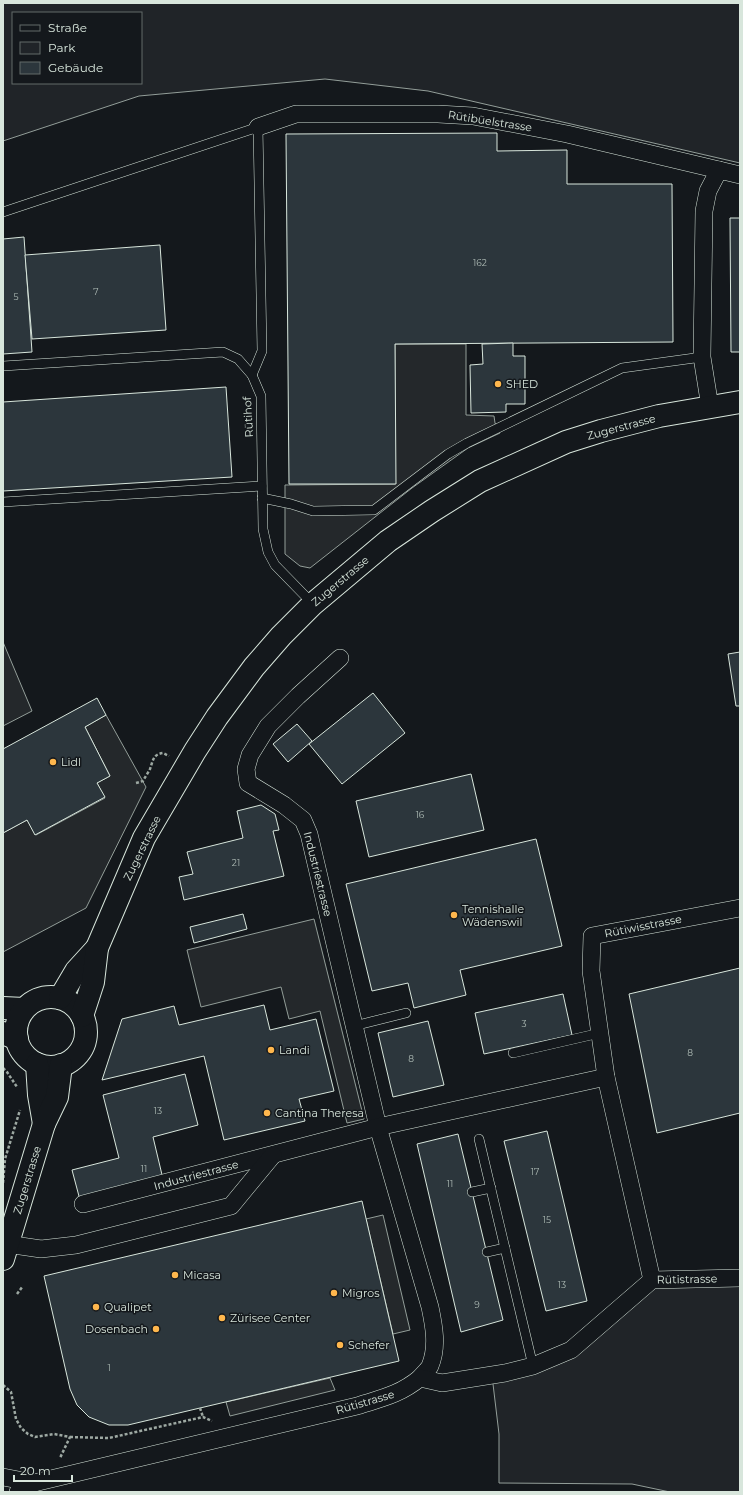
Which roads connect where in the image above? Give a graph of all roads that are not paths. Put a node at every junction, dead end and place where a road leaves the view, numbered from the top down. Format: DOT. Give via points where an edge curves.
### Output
graph roads {
  1 [pos="258,127"];
  2 [pos="719,170"];
  3 [pos="740,175"];
  4 [pos="3,212"];
  5 [pos="702,357"];
  6 [pos="3,366"];
  7 [pos="252,375"];
  8 [pos="740,402"];
  9 [pos="710,407"];
  10 [pos="262,486"];
  11 [pos="262,498"];
  12 [pos="3,502"];
  13 [pos="313,604"];
  14 [pos="340,658"];
  15 [pos="740,908"];
  16 [pos="97,948"];
  17 [pos="60,998"];
  18 [pos="14,1008"];
  19 [pos="406,1013"];
  20 [pos="82,1016"];
  21 [pos="354,1026"];
  22 [pos="600,1032"];
  23 [pos="10,1036"];
  24 [pos="513,1052"];
  25 [pos="37,1064"];
  26 [pos="61,1065"];
  27 [pos="606,1077"];
  28 [pos="44,1124"];
  29 [pos="378,1127"];
  30 [pos="479,1139"];
  31 [pos="273,1155"];
  32 [pos="491,1188"];
  33 [pos="472,1192"];
  34 [pos="83,1204"];
  35 [pos="505,1248"];
  36 [pos="5,1251"];
  37 [pos="487,1252"];
  38 [pos="740,1278"];
  39 [pos="652,1280"];
  40 [pos="533,1366"];
  41 [pos="420,1378"];
  42 [pos="3,1477"];
  43 [pos="45,1485"];
  44 [pos="18,1492"];
  1 -- 2 [label="street, Rütibüelstrasse" via="296,114 473,116 567,134"];
  1 -- 4 [label="lane"];
  1 -- 7 [label="lane" via="262,351"];
  2 -- 3 [label="street, Rütibüelstrasse"];
  2 -- 5 [label="street" via="708,191 704,211"];
  5 -- 9 [label="street"];
  5 -- 11 [label="lane" via="622,368 467,443 448,454 374,510 313,511"];
  6 -- 7 [label="lane, Rütihof" via="223,352 238,359"];
  7 -- 10 [label="lane, Rütihof" via="261,396"];
  8 -- 9 [label="main road, Zugerstrasse"];
  9 -- 13 [label="main road, Zugerstrasse" via="659,416 566,442 480,481 388,541"];
  10 -- 11 [label="lane, Rütihof"];
  10 -- 12 [label="lane"];
  11 -- 13 [label="lane, Rütihof" via="263,530 268,552 275,565"];
  13 -- 16 [label="main road, Zugerstrasse" via="254,666 216,717 144,838"];
  14 -- 21 [label="street, Industriestrasse" via="268,726 250,755 246,769 248,783 284,804 303,820 306,827"];
  15 -- 22 [label="street, Rütiwisstrasse" via="592,936 591,971"];
  16 -- 17 [label="main road, Zugerstrasse" via="76,971"];
  16 -- 20 [label="main road, Zugerstrasse" via="93,982"];
  17 -- 18 [label="main road" via="36,1000"];
  17 -- 20 [label="main road" via="73,1004"];
  18 -- 23 [label="main road" via="17,1023"];
  19 -- 21 [label="lane"];
  20 -- 26 [label="main road" via="86,1029 82,1048 73,1059"];
  21 -- 29 [label="street, Industriestrasse"];
  22 -- 24 [label="lane"];
  22 -- 27 [label="street, Rütiwisstrasse"];
  23 -- 25 [label="main road" via="24,1054"];
  25 -- 26 [label="main road" via="53,1067"];
  25 -- 28 [label="main road, Zugerstrasse"];
  26 -- 28 [label="main road, Zugerstrasse" via="57,1097"];
  27 -- 29 [label="street"];
  27 -- 39 [label="street, Rütiwisstrasse"];
  28 -- 36 [label="main road, Zugerstrasse"];
  29 -- 31 [label="street, Industriestrasse"];
  29 -- 41 [label="street, Industriestrasse" via="434,1324 434,1352 430,1367"];
  30 -- 32 [label="lane"];
  31 -- 34 [label="street, Industriestrasse"];
  31 -- 36 [label="street" via="231,1206 76,1245"];
  32 -- 33 [label="lane"];
  32 -- 35 [label="lane"];
  35 -- 37 [label="lane"];
  35 -- 40 [label="lane"];
  38 -- 39 [label="street, Rütistrasse"];
  39 -- 40 [label="street, Rütistrasse" via="571,1350"];
  40 -- 41 [label="street, Rütistrasse" via="442,1383"];
  41 -- 43 [label="street, Rütistrasse" via="408,1388 393,1395 357,1406"];
  42 -- 43 [label="street, Rütistrasse"];
  43 -- 44 [label="street, Rütistrasse"];
}
